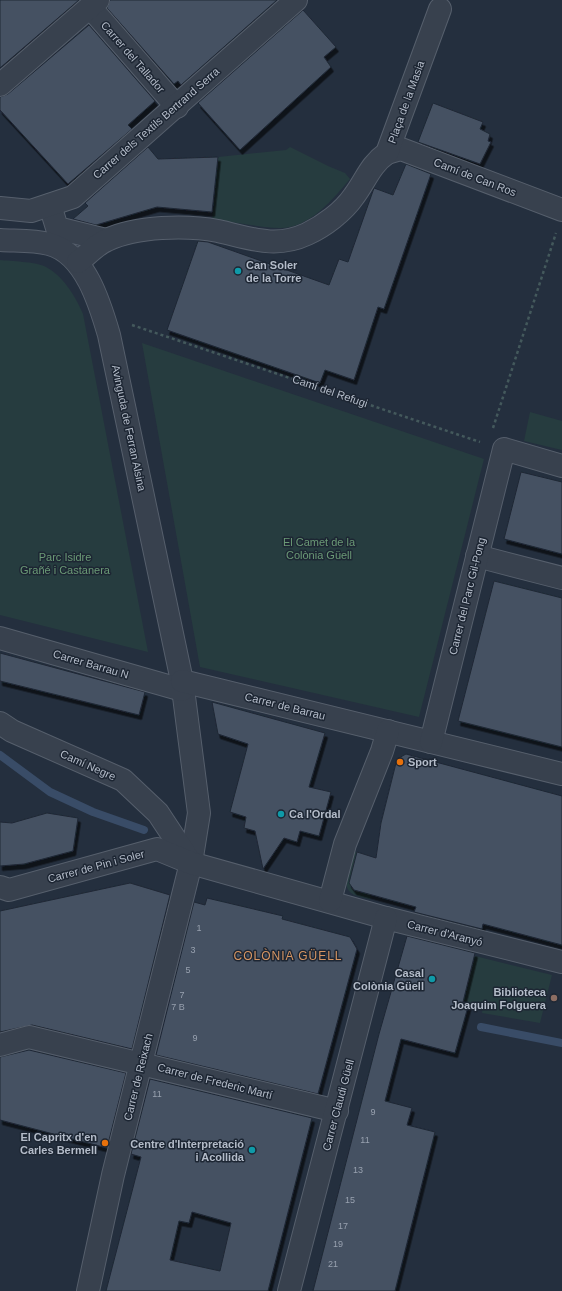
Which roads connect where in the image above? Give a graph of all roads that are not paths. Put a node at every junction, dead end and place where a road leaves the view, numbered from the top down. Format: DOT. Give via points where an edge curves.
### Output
graph roads {
  1 [pos="296,0"];
  2 [pos="94,4"];
  3 [pos="440,9"];
  4 [pos="0,85"];
  5 [pos="177,107"];
  6 [pos="387,153"];
  7 [pos="50,204"];
  8 [pos="0,208"];
  9 [pos="560,219"];
  10 [pos="0,240"];
  11 [pos="106,240"];
  12 [pos="78,262"];
  13 [pos="562,466"];
  14 [pos="477,556"];
  15 [pos="562,578"];
  16 [pos="0,638"];
  17 [pos="182,685"];
  18 [pos="0,723"];
  19 [pos="388,731"];
  20 [pos="431,742"];
  21 [pos="562,774"];
  22 [pos="191,864"];
  23 [pos="0,887"];
  24 [pos="330,901"];
  25 [pos="386,918"];
  26 [pos="562,962"];
  27 [pos="0,1045"];
  28 [pos="141,1062"];
  29 [pos="337,1111"];
  30 [pos="88,1291"];
  31 [pos="288,1291"];
  1 -- 5 [label="street, Carrer dels Textils Bertrand Serra"];
  2 -- 4 [label="street"];
  2 -- 5 [label="street, Carrer del Tallador"];
  3 -- 6 [label="street, Plaça de la Masia"];
  5 -- 7 [label="street, Carrer dels Textils Bertrand Serra" via="73,197"];
  6 -- 9 [label="street, Camí de Can Ros" via="401,149"];
  6 -- 11 [label="street, Plaça de la Masia" via="376,160 354,196 336,215 307,234 281,242 257,240 198,227 134,232"];
  7 -- 8 [label="street, Carrer dels Textils Bertrand Serra" via="31,211"];
  7 -- 11 [label="street" via="57,228"];
  10 -- 12 [label="street" via="50,244"];
  11 -- 12 [label="street, Plaça de la Masia"];
  12 -- 17 [label="street, Avinguda de Ferran Alsina" via="101,308 109,335"];
  13 -- 14 [label="street, Carrer del Parc Gil-Pong" via="496,447"];
  14 -- 15 [label="street"];
  14 -- 20 [label="street, Carrer del Parc Gil-Pong"];
  16 -- 17 [label="street, Carrer Barrau N"];
  17 -- 19 [label="street, Carrer de Barrau"];
  17 -- 22 [label="street, Avinguda de Ferran Alsina" via="199,813"];
  18 -- 22 [label="street, Camí Negre" via="12,731 123,780 158,813"];
  19 -- 20 [label="street, Carrer de Barrau"];
  19 -- 24 [label="street" via="345,844"];
  20 -- 21 [label="street, Carrer de Barrau"];
  22 -- 23 [label="street, Carrer de Pin i Soler" via="158,849 8,890"];
  22 -- 24 [label="street, Carrer de Pin i Soler"];
  22 -- 28 [label="street, Carrer de Reixach"];
  24 -- 25 [label="street, Carrer d'Aranyó"];
  25 -- 26 [label="street, Carrer d'Aranyó"];
  25 -- 29 [label="street, Carrer Claudi Güell"];
  27 -- 28 [label="street, Carrer de Frederic Martí" via="29,1037"];
  28 -- 29 [label="street, Carrer de Frederic Martí"];
  28 -- 30 [label="street, Carrer de Reixach"];
  29 -- 31 [label="street, Carrer Claudi Güell"];
}
